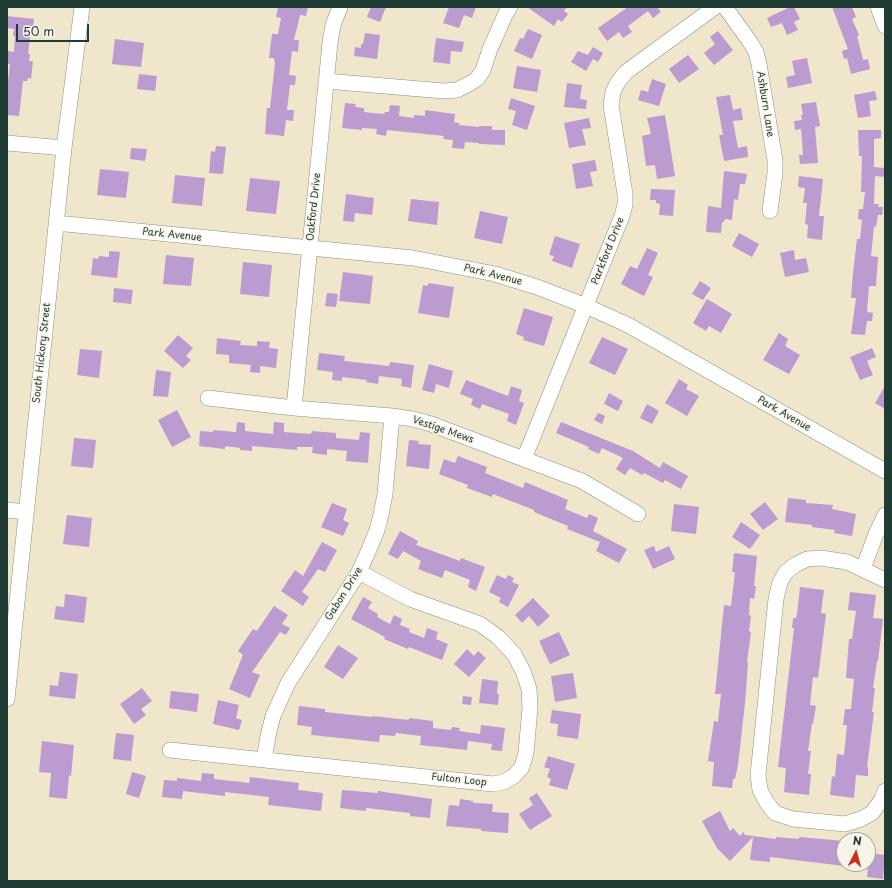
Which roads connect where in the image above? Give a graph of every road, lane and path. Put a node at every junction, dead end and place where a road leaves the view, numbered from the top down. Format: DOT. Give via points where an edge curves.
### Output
graph roads {
  1 [pos="82,7"];
  2 [pos="340,7"];
  3 [pos="510,7"];
  4 [pos="715,7"];
  5 [pos="725,7"];
  6 [pos="878,7"];
  7 [pos="885,26"];
  8 [pos="326,81"];
  9 [pos="7,143"];
  10 [pos="64,148"];
  11 [pos="770,211"];
  12 [pos="56,223"];
  13 [pos="310,249"];
  14 [pos="586,306"];
  15 [pos="208,398"];
  16 [pos="294,408"];
  17 [pos="392,416"];
  18 [pos="524,459"];
  19 [pos="885,471"];
  20 [pos="7,510"];
  21 [pos="26,512"];
  22 [pos="638,514"];
  23 [pos="885,515"];
  24 [pos="863,569"];
  25 [pos="359,572"];
  26 [pos="885,580"];
  27 [pos="7,699"];
  28 [pos="170,750"];
  29 [pos="264,760"];
  30 [pos="885,791"];
  1 -- 10 [label="street, South Hickory Street"];
  2 -- 8 [label="street, Oakford Drive" via="333,25"];
  3 -- 8 [label="street" via="502,20 483,70 477,79 457,90"];
  4 -- 14 [label="street, Parkford Drive" via="626,72 613,92 611,105 625,205"];
  5 -- 11 [label="street, Ashburn Lane" via="756,52 759,64 775,160"];
  6 -- 7 [label="street"];
  8 -- 13 [label="street, Oakford Drive"];
  9 -- 10 [label="street"];
  10 -- 12 [label="street, South Hickory Street"];
  12 -- 13 [label="street, Park Avenue"];
  12 -- 21 [label="street, South Hickory Street"];
  13 -- 14 [label="street, Park Avenue" via="413,258 495,274"];
  13 -- 16 [label="street, Oakford Drive"];
  14 -- 18 [label="street, Parkford Drive"];
  14 -- 19 [label="street, Park Avenue" via="628,324"];
  15 -- 16 [label="street, Vestige Mews"];
  16 -- 17 [label="street, Vestige Mews"];
  17 -- 18 [label="street, Vestige Mews" via="431,424"];
  17 -- 25 [label="street, Gabon Drive" via="381,515"];
  18 -- 22 [label="street, Vestige Mews" via="582,481"];
  20 -- 21 [label="street"];
  21 -- 27 [label="street, South Hickory Street"];
  23 -- 24 [label="street"];
  24 -- 26 [label="street"];
  24 -- 30 [label="street" via="848,562 821,558 792,561 780,582 776,599 758,775 763,806 775,813 800,820 845,824 875,818"];
  25 -- 29 [label="street, Gabon Drive" via="288,683 273,716"];
  25 -- 29 [label="street, Fulton Loop" via="410,599 480,624 498,637 514,654 529,689 526,753 522,767 504,782 493,784"];
  28 -- 29 [label="street, Fulton Loop"];
}
